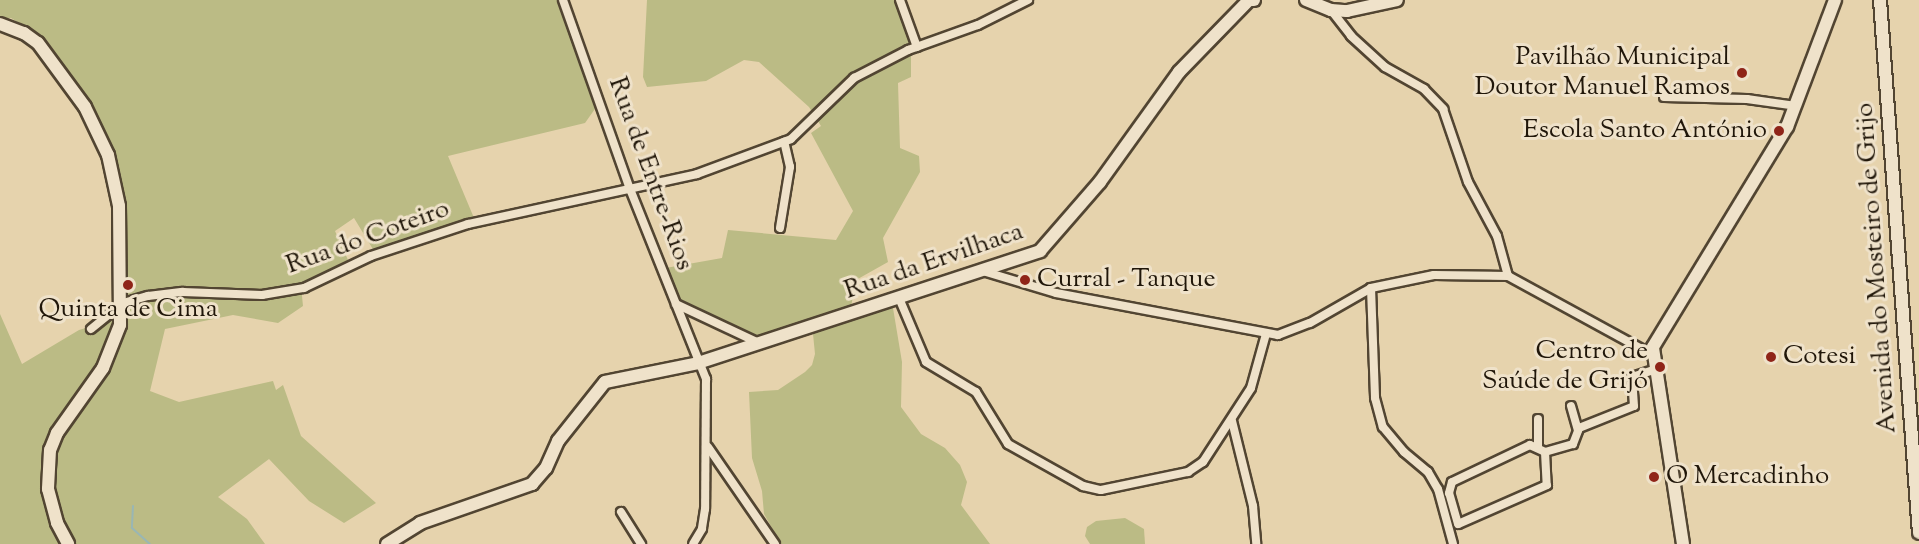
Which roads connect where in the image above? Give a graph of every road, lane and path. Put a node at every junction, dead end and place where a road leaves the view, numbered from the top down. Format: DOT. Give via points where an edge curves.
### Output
graph roads {
  1 [pos="563,0"];
  2 [pos="900,0"];
  3 [pos="1028,0"];
  4 [pos="1249,0"];
  5 [pos="1254,0"];
  6 [pos="1306,0"];
  7 [pos="1397,0"];
  8 [pos="1835,0"];
  9 [pos="1880,0"];
  10 [pos="1331,10"];
  11 [pos="0,24"];
  12 [pos="917,47"];
  13 [pos="1665,98"];
  14 [pos="1796,106"];
  15 [pos="784,142"];
  16 [pos="630,189"];
  17 [pos="780,228"];
  18 [pos="986,272"];
  19 [pos="1508,276"];
  20 [pos="1371,288"];
  21 [pos="899,298"];
  22 [pos="123,303"];
  23 [pos="676,304"];
  24 [pos="91,328"];
  25 [pos="1266,334"];
  26 [pos="759,344"];
  27 [pos="1653,355"];
  28 [pos="698,363"];
  29 [pos="1654,370"];
  30 [pos="1571,406"];
  31 [pos="1538,419"];
  32 [pos="1232,421"];
  33 [pos="1578,430"];
  34 [pos="708,447"];
  35 [pos="1541,450"];
  36 [pos="621,512"];
  37 [pos="1919,533"];
  38 [pos="701,540"];
  39 [pos="68,544"];
  40 [pos="387,544"];
  41 [pos="641,544"];
  42 [pos="693,544"];
  43 [pos="775,544"];
  44 [pos="1256,544"];
  45 [pos="1453,544"];
  46 [pos="1683,544"];
  1 -- 16 [label="street, Rua de Entre-Rios"];
  2 -- 12 [label="street"];
  3 -- 12 [label="street" via="978,25"];
  4 -- 5 [label="street, Rua da Ervilhaca"];
  4 -- 18 [label="street, Rua da Ervilhaca" via="1179,72 1051,242 1026,258"];
  6 -- 10 [label="street"];
  7 -- 10 [label="street" via="1347,11"];
  8 -- 14 [label="street"];
  9 -- 37 [label="street, Avenida do Mosteiro de Grijo"];
  10 -- 19 [label="street" via="1351,36 1385,67 1424,89 1443,109 1468,182 1497,236"];
  11 -- 22 [label="street" via="24,33 52,58 98,131 108,155 119,206"];
  12 -- 15 [label="street" via="854,78"];
  13 -- 14 [label="street" via="1756,100"];
  14 -- 27 [label="street" via="1655,341"];
  15 -- 16 [label="street, Rua do Coteiro" via="697,174"];
  15 -- 17 [label="street" via="790,167"];
  16 -- 22 [label="street, Rua do Coteiro" via="468,224 371,256 304,288 262,295 183,291"];
  16 -- 23 [label="street, Rua de Entre-Rios"];
  18 -- 21 [label="street, Rua da Ervilhaca"];
  18 -- 25 [label="street" via="1056,293"];
  19 -- 20 [label="street" via="1434,275"];
  19 -- 27 [label="street"];
  20 -- 25 [label="street" via="1310,323 1278,335"];
  20 -- 45 [label="street" via="1375,398 1383,427 1428,472 1438,489"];
  21 -- 26 [label="street, Rua da Ervilhaca"];
  21 -- 32 [label="street" via="926,362 976,392 1008,444 1093,489 1188,472 1203,462"];
  22 -- 24 [label="street, Rua do Coteiro"];
  22 -- 39 [label="street" via="109,356 57,433 50,450 48,489 57,523"];
  23 -- 26 [label="street"];
  23 -- 28 [label="street, Rua de Entre-Rios"];
  25 -- 32 [label="street" via="1251,388"];
  26 -- 28 [label="street, Rua da Ervilhaca"];
  27 -- 29 [label="street"];
  28 -- 34 [label="street, Rua de Entre-Rios" via="707,388"];
  28 -- 40 [label="street, Rua da Ervilhaca" via="605,382 558,441 546,468 532,484 420,523"];
  29 -- 33 [label="street" via="1632,377 1634,406"];
  29 -- 46 [label="street"];
  30 -- 33 [label="street"];
  31 -- 35 [label="street"];
  32 -- 44 [label="street" via="1252,506"];
  33 -- 35 [label="street" via="1573,444"];
  34 -- 38 [label="street, Rua de Entre-Rios"];
  34 -- 43 [label="street"];
  35 -- 35 [label="street" via="1530,445 1452,482 1449,493 1458,524 1547,485"];
  36 -- 41 [label="street"];
  38 -- 42 [label="street"];
}
